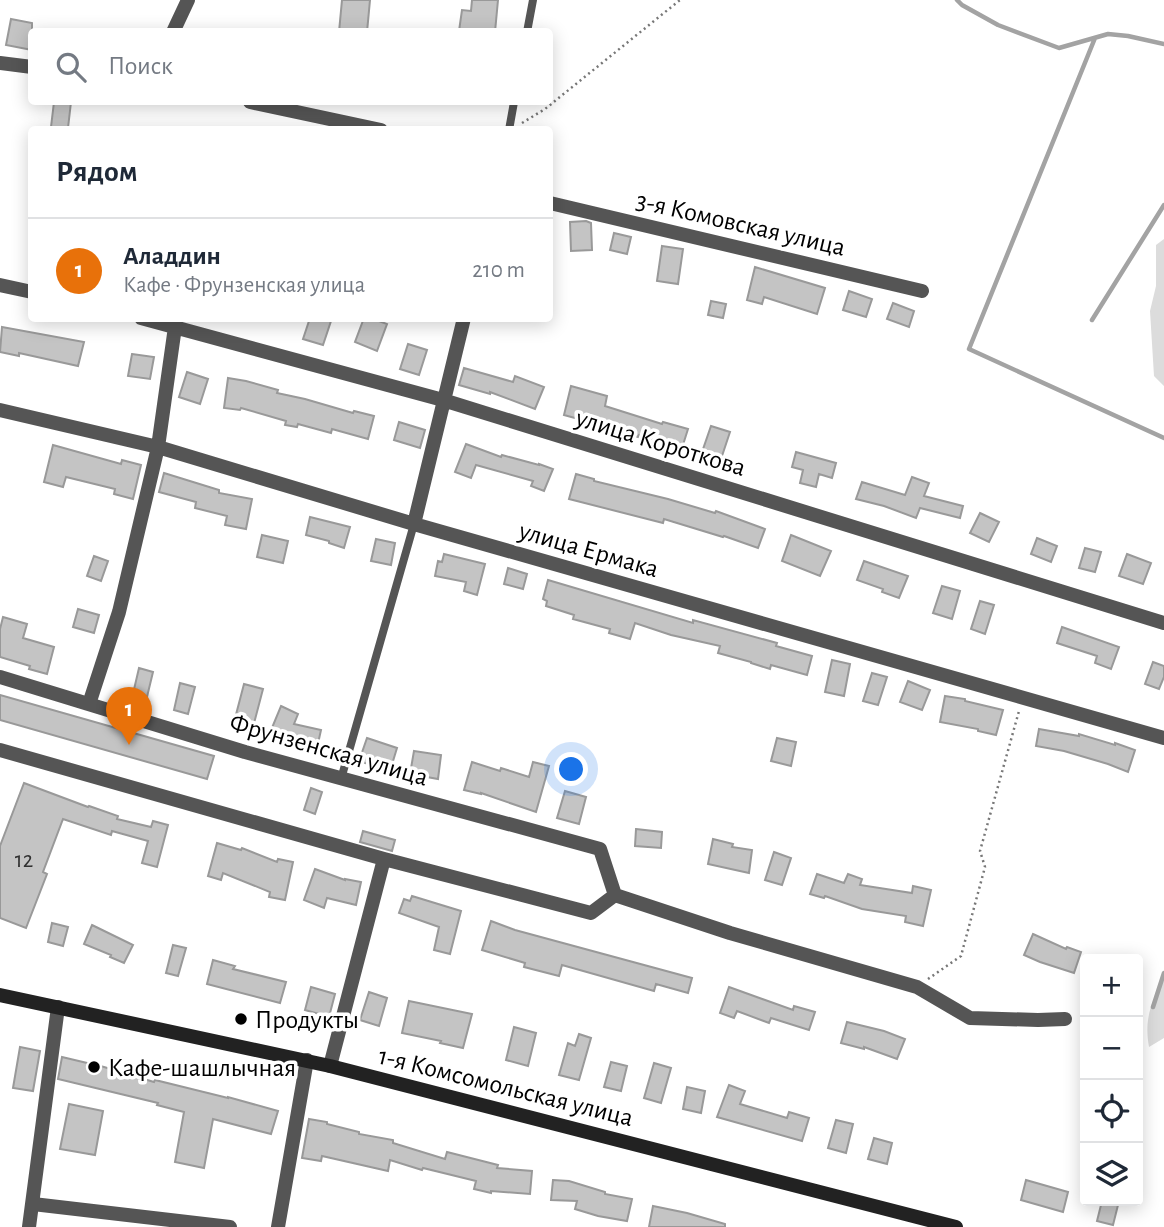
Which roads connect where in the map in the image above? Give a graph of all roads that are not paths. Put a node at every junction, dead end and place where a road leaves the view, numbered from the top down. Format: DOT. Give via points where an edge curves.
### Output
graph roads {
  1 [pos="188,0"];
  2 [pos="533,0"];
  3 [pos="175,28"];
  4 [pos="528,28"];
  5 [pos="0,64"];
  6 [pos="28,67"];
  7 [pos="264,105"];
  8 [pos="513,105"];
  9 [pos="362,126"];
  10 [pos="510,126"];
  11 [pos="553,204"];
  12 [pos="0,285"];
  13 [pos="28,291"];
  14 [pos="922,291"];
  15 [pos="156,322"];
  16 [pos="463,322"];
  17 [pos="175,327"];
  18 [pos="443,400"];
  19 [pos="0,410"];
  20 [pos="158,447"];
  21 [pos="414,524"];
  22 [pos="1164,623"];
  23 [pos="0,677"];
  24 [pos="89,705"];
  25 [pos="1164,738"];
  26 [pos="0,750"];
  27 [pos="341,779"];
  28 [pos="384,859"];
  29 [pos="615,895"];
  30 [pos="0,995"];
  31 [pos="58,1007"];
  32 [pos="1065,1019"];
  33 [pos="307,1060"];
  34 [pos="330,1066"];
  35 [pos="33,1204"];
  36 [pos="29,1227"];
  37 [pos="230,1227"];
  38 [pos="278,1227"];
  39 [pos="956,1227"];
  1 -- 3 [label="street"];
  2 -- 4 [label="lane"];
  5 -- 6 [label="street"];
  7 -- 9 [label="street"];
  8 -- 10 [label="lane"];
  11 -- 14 [label="street, 3-я Комовская улица"];
  12 -- 13 [label="street"];
  15 -- 17 [label="street, улица Короткова"];
  16 -- 18 [label="street"];
  17 -- 18 [label="street, улица Короткова"];
  17 -- 20 [label="street"];
  18 -- 21 [label="street"];
  18 -- 22 [label="street, улица Короткова"];
  19 -- 20 [label="street, улица Ермака"];
  20 -- 21 [label="street, улица Ермака"];
  20 -- 24 [label="street" via="119,612"];
  21 -- 25 [label="street, улица Ермака"];
  21 -- 27 [label="lane"];
  23 -- 24 [label="street, Фрунзенская улица"];
  24 -- 27 [label="street, Фрунзенская улица"];
  26 -- 28 [label="street"];
  27 -- 29 [label="street, Фрунзенская улица" via="600,849"];
  28 -- 29 [label="street" via="591,913"];
  28 -- 34 [label="street"];
  29 -- 32 [label="street" via="917,987 970,1018"];
  30 -- 31 [label="main road, 1-я Комсомольская улица"];
  31 -- 33 [label="main road, 1-я Комсомольская улица"];
  31 -- 35 [label="street"];
  33 -- 34 [label="main road, 1-я Комсомольская улица"];
  33 -- 38 [label="street"];
  34 -- 39 [label="main road, 1-я Комсомольская улица"];
  35 -- 36 [label="street"];
  35 -- 37 [label="street"];
}
